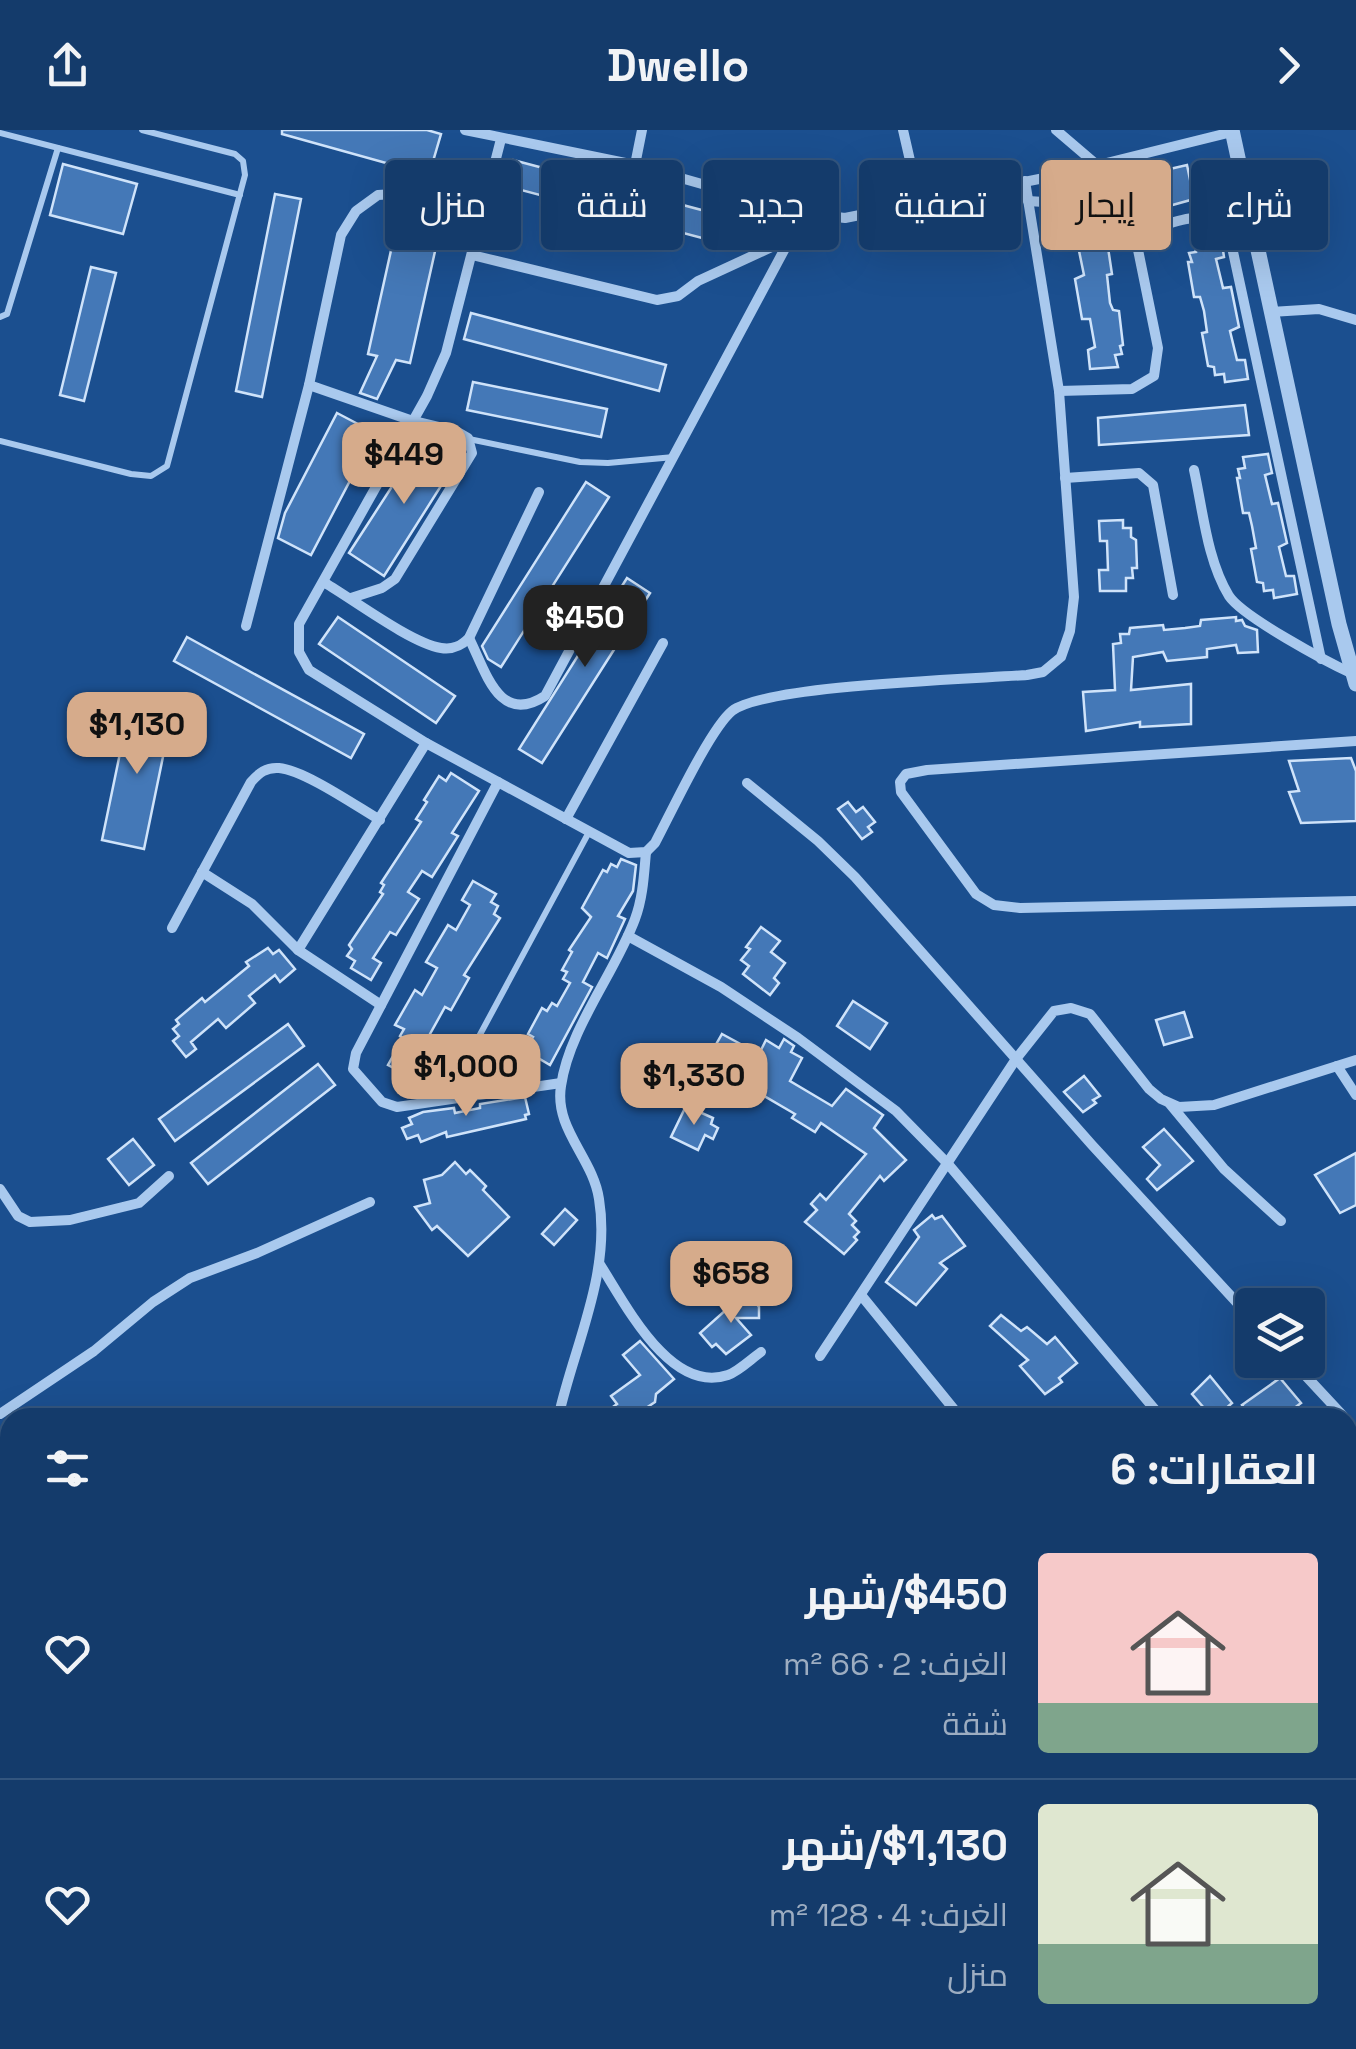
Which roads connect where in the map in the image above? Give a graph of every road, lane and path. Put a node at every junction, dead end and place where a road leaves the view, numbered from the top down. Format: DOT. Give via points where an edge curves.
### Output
graph roads {
  1 [pos="142,130"];
  2 [pos="465,130"];
  3 [pos="642,130"];
  4 [pos="903,130"];
  5 [pos="1056,130"];
  6 [pos="1232,131"];
  7 [pos="0,133"];
  8 [pos="501,139"];
  9 [pos="58,148"];
  10 [pos="496,160"];
  11 [pos="608,160"];
  12 [pos="635,160"];
  13 [pos="910,160"];
  14 [pos="1091,160"];
  15 [pos="1117,160"];
  16 [pos="1041,177"];
  17 [pos="1025,181"];
  18 [pos="1021,182"];
  19 [pos="240,194"];
  20 [pos="385,195"];
  21 [pos="1028,201"];
  22 [pos="1041,202"];
  23 [pos="1171,224"];
  24 [pos="473,250"];
  25 [pos="768,250"];
  26 [pos="785,250"];
  27 [pos="1137,250"];
  28 [pos="472,254"];
  29 [pos="1271,312"];
  30 [pos="0,317"];
  31 [pos="1356,320"];
  32 [pos="309,385"];
  33 [pos="1059,391"];
  34 [pos="410,420"];
  35 [pos="468,438"];
  36 [pos="0,441"];
  37 [pos="674,457"];
  38 [pos="1303,459"];
  39 [pos="1281,462"];
  40 [pos="1194,470"];
  41 [pos="1066,478"];
  42 [pos="540,492"];
  43 [pos="324,583"];
  44 [pos="1174,595"];
  45 [pos="351,598"];
  46 [pos="246,626"];
  47 [pos="469,638"];
  48 [pos="663,642"];
  49 [pos="1321,659"];
  50 [pos="1354,679"];
  51 [pos="1356,740"];
  52 [pos="426,742"];
  53 [pos="498,782"];
  54 [pos="747,783"];
  55 [pos="566,818"];
  56 [pos="380,820"];
  57 [pos="589,832"];
  58 [pos="646,852"];
  59 [pos="202,872"];
  60 [pos="1356,900"];
  61 [pos="172,928"];
  62 [pos="628,936"];
  63 [pos="298,950"];
  64 [pos="381,1005"];
  65 [pos="468,1055"];
  66 [pos="1016,1060"];
  67 [pos="1356,1060"];
  68 [pos="1337,1066"];
  69 [pos="561,1083"];
  70 [pos="1356,1096"];
  71 [pos="1169,1104"];
  72 [pos="948,1164"];
  73 [pos="169,1176"];
  74 [pos="0,1189"];
  75 [pos="370,1202"];
  76 [pos="1281,1221"];
  77 [pos="599,1262"];
  78 [pos="861,1295"];
  79 [pos="1235,1300"];
  80 [pos="761,1352"];
  81 [pos="820,1356"];
  82 [pos="1308,1378"];
  83 [pos="9,1408"];
  84 [pos="561,1408"];
  85 [pos="954,1408"];
  86 [pos="1154,1408"];
  87 [pos="1336,1408"];
  1 -- 19 [label="lane" via="235,154 245,174"];
  2 -- 8 [label="street"];
  3 -- 12 [label="street"];
  4 -- 13 [label="street"];
  5 -- 14 [label="street"];
  6 -- 15 [label="street"];
  6 -- 29 [label="street"];
  7 -- 9 [label="lane"];
  8 -- 10 [label="street"];
  8 -- 11 [label="street"];
  9 -- 19 [label="lane"];
  9 -- 30 [label="lane" via="7,314"];
  16 -- 17 [label="street"];
  17 -- 18 [label="street"];
  17 -- 21 [label="street"];
  19 -- 36 [label="lane" via="167,466 151,476 132,474"];
  20 -- 32 [label="street" via="356,211 341,234"];
  21 -- 22 [label="street"];
  21 -- 33 [label="street"];
  23 -- 39 [label="street" via="1198,216 1228,224"];
  24 -- 28 [label="street"];
  25 -- 28 [label="street" via="678,296 657,300"];
  26 -- 37 [label="street"];
  27 -- 33 [label="street" via="1158,348 1154,376 1132,389"];
  28 -- 34 [label="street" via="446,353"];
  29 -- 31 [label="street" via="1319,309"];
  29 -- 38 [label="street"];
  32 -- 34 [label="street"];
  32 -- 46 [label="street"];
  33 -- 41 [label="street"];
  34 -- 35 [label="street"];
  34 -- 43 [label="street"];
  35 -- 37 [label="lane" via="580,462"];
  35 -- 45 [label="street" via="472,453 396,579"];
  37 -- 47 [label="street" via="546,696 529,706 500,698"];
  38 -- 39 [label="street"];
  38 -- 50 [label="street"];
  39 -- 49 [label="street"];
  40 -- 49 [label="street" via="1213,558 1231,599"];
  41 -- 44 [label="street" via="1139,473 1152,485"];
  41 -- 58 [label="street" via="1073,616 1053,666 1028,675 806,692 744,704 720,724"];
  42 -- 47 [label="street"];
  43 -- 45 [label="street"];
  43 -- 52 [label="street" via="297,640 309,670"];
  45 -- 47 [label="street" via="442,649"];
  48 -- 55 [label="street"];
  49 -- 50 [label="street"];
  51 -- 60 [label="street" via="927,770 900,782 976,894 994,905"];
  52 -- 53 [label="street"];
  52 -- 56 [label="street"];
  53 -- 55 [label="street"];
  53 -- 64 [label="street"];
  54 -- 66 [label="street" via="855,878"];
  55 -- 57 [label="street"];
  56 -- 59 [label="street" via="294,771 260,771"];
  56 -- 63 [label="street"];
  57 -- 58 [label="street" via="629,853"];
  57 -- 65 [label="lane"];
  58 -- 62 [label="street" via="640,906"];
  59 -- 61 [label="street"];
  59 -- 63 [label="street" via="252,904"];
  62 -- 69 [label="street"];
  62 -- 72 [label="street" via="798,1038 896,1111"];
  63 -- 64 [label="street"];
  64 -- 69 [label="street" via="352,1062 388,1106"];
  66 -- 71 [label="street" via="1048,1016 1080,1008"];
  66 -- 72 [label="street"];
  66 -- 79 [label="street"];
  67 -- 68 [label="street"];
  68 -- 70 [label="street"];
  68 -- 71 [label="street" via="1214,1105"];
  69 -- 77 [label="street" via="567,1130 599,1196"];
  71 -- 76 [label="street" via="1224,1169"];
  72 -- 78 [label="street"];
  72 -- 86 [label="street"];
  73 -- 74 [label="street" via="139,1203 70,1220 30,1222"];
  75 -- 83 [label="street" via="190,1278"];
  77 -- 80 [label="street" via="644,1332 674,1365 697,1378 729,1375"];
  77 -- 84 [label="street"];
  78 -- 81 [label="street"];
  78 -- 85 [label="street"];
  82 -- 87 [label="street"];
}
